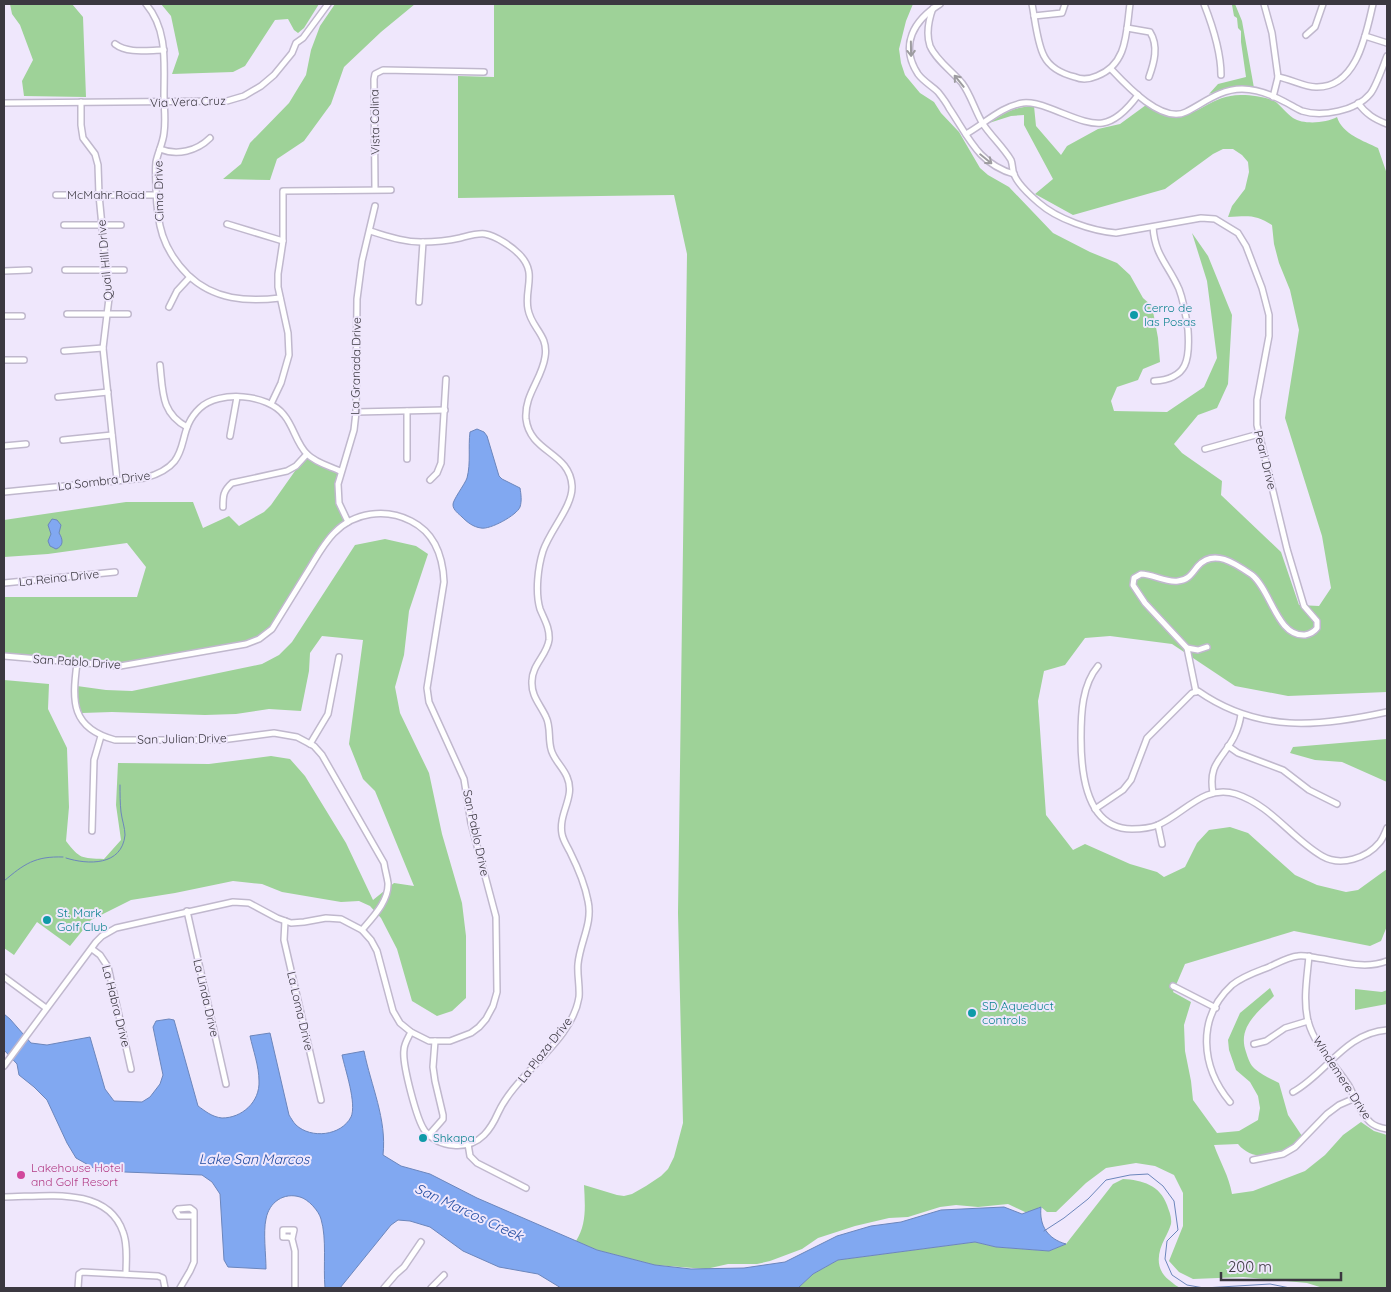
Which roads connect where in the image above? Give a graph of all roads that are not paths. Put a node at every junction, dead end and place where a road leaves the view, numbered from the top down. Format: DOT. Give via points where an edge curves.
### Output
graph roads {
  1 [pos="146,4"];
  2 [pos="328,4"];
  3 [pos="940,4"];
  4 [pos="1032,4"];
  5 [pos="1066,4"];
  6 [pos="1130,4"];
  7 [pos="1204,4"];
  8 [pos="1264,4"];
  9 [pos="1323,4"];
  10 [pos="1373,4"];
  11 [pos="932,8"];
  12 [pos="1034,16"];
  13 [pos="1127,28"];
  14 [pos="1306,35"];
  15 [pos="1365,36"];
  16 [pos="1387,43"];
  17 [pos="114,44"];
  18 [pos="164,50"];
  19 [pos="1387,56"];
  20 [pos="1111,69"];
  21 [pos="484,72"];
  22 [pos="1221,76"];
  23 [pos="1149,77"];
  24 [pos="1278,77"];
  25 [pos="1138,95"];
  26 [pos="1273,96"];
  27 [pos="80,102"];
  28 [pos="4,103"];
  29 [pos="164,103"];
  30 [pos="1358,103"];
  31 [pos="982,123"];
  32 [pos="1387,124"];
  33 [pos="966,134"];
  34 [pos="210,138"];
  35 [pos="160,149"];
  36 [pos="1014,174"];
  37 [pos="375,189"];
  38 [pos="391,190"];
  39 [pos="56,195"];
  40 [pos="99,195"];
  41 [pos="156,195"];
  42 [pos="375,206"];
  43 [pos="227,224"];
  44 [pos="64,225"];
  45 [pos="102,225"];
  46 [pos="121,225"];
  47 [pos="1152,226"];
  48 [pos="370,231"];
  49 [pos="283,241"];
  50 [pos="423,242"];
  51 [pos="29,270"];
  52 [pos="65,270"];
  53 [pos="106,270"];
  54 [pos="124,270"];
  55 [pos="4,271"];
  56 [pos="190,277"];
  57 [pos="280,298"];
  58 [pos="419,302"];
  59 [pos="169,307"];
  60 [pos="67,314"];
  61 [pos="108,314"];
  62 [pos="128,314"];
  63 [pos="4,316"];
  64 [pos="22,316"];
  65 [pos="103,348"];
  66 [pos="64,351"];
  67 [pos="4,360"];
  68 [pos="24,360"];
  69 [pos="160,365"];
  70 [pos="446,379"];
  71 [pos="1154,381"];
  72 [pos="108,392"];
  73 [pos="58,397"];
  74 [pos="236,397"];
  75 [pos="271,404"];
  76 [pos="445,410"];
  77 [pos="407,411"];
  78 [pos="356,412"];
  79 [pos="187,428"];
  80 [pos="1259,434"];
  81 [pos="112,435"];
  82 [pos="230,436"];
  83 [pos="63,440"];
  84 [pos="26,444"];
  85 [pos="4,446"];
  86 [pos="1205,449"];
  87 [pos="307,454"];
  88 [pos="407,459"];
  89 [pos="340,471"];
  90 [pos="117,480"];
  91 [pos="430,480"];
  92 [pos="4,492"];
  93 [pos="223,507"];
  94 [pos="348,522"];
  95 [pos="114,572"];
  96 [pos="4,583"];
  97 [pos="1207,647"];
  98 [pos="1187,648"];
  99 [pos="4,656"];
  100 [pos="339,657"];
  101 [pos="77,663"];
  102 [pos="1098,666"];
  103 [pos="1196,692"];
  104 [pos="1387,712"];
  105 [pos="1241,714"];
  106 [pos="101,736"];
  107 [pos="310,744"];
  108 [pos="1228,746"];
  109 [pos="1213,793"];
  110 [pos="1338,804"];
  111 [pos="1095,809"];
  112 [pos="1158,825"];
  113 [pos="1387,828"];
  114 [pos="92,831"];
  115 [pos="1162,844"];
  116 [pos="187,912"];
  117 [pos="285,921"];
  118 [pos="362,930"];
  119 [pos="92,949"];
  120 [pos="1309,956"];
  121 [pos="1387,961"];
  122 [pos="4,976"];
  123 [pos="1173,986"];
  124 [pos="46,1008"];
  125 [pos="1216,1008"];
  126 [pos="1308,1021"];
  127 [pos="1387,1030"];
  128 [pos="411,1032"];
  129 [pos="435,1041"];
  130 [pos="1254,1044"];
  131 [pos="1329,1060"];
  132 [pos="4,1066"];
  133 [pos="131,1069"];
  134 [pos="226,1084"];
  135 [pos="1292,1092"];
  136 [pos="1355,1098"];
  137 [pos="321,1100"];
  138 [pos="1230,1102"];
  139 [pos="1387,1129"];
  140 [pos="429,1135"];
  141 [pos="468,1144"];
  142 [pos="1253,1160"];
  143 [pos="526,1188"];
  144 [pos="4,1197"];
  145 [pos="194,1216"];
  146 [pos="292,1240"];
  147 [pos="421,1242"];
  148 [pos="126,1274"];
  149 [pos="444,1275"];
  150 [pos="78,1288"];
  151 [pos="165,1288"];
  152 [pos="180,1288"];
  153 [pos="295,1288"];
  154 [pos="384,1288"];
  155 [pos="431,1288"];
  1 -- 18 [label="street, Cima Drive" via="156,17"];
  2 -- 29 [label="street, Via Vera Cruz" via="296,43 292,53 261,86 227,102"];
  3 -- 11 [label="street"];
  4 -- 12 [label="street"];
  5 -- 12 [label="street" via="1062,13"];
  6 -- 13 [label="street"];
  7 -- 22 [label="street" via="1221,63"];
  8 -- 24 [label="street"];
  9 -- 14 [label="street" via="1315,27"];
  10 -- 15 [label="street"];
  31 -- 11 [label="street, Pearl Drive, one-way" via="965,87 930,45"];
  11 -- 33 [label="street, one-way" via="915,26 911,56 919,74 938,93"];
  12 -- 20 [label="street" via="1043,55 1055,68 1079,79 1094,77"];
  13 -- 20 [label="street" via="1120,56"];
  13 -- 23 [label="street" via="1152,35 1155,61"];
  15 -- 16 [label="street"];
  15 -- 24 [label="street" via="1353,66 1335,82 1315,87"];
  17 -- 18 [label="street" via="130,50"];
  18 -- 29 [label="street, Cima Drive"];
  19 -- 30 [label="street" via="1370,94"];
  20 -- 25 [label="street"];
  21 -- 37 [label="street, Vista Colina" via="383,70 375,74"];
  24 -- 26 [label="street"];
  25 -- 26 [label="street" via="1170,115 1185,113 1218,94 1241,89"];
  25 -- 31 [label="street" via="1113,121 1099,124 1030,103 1006,109"];
  26 -- 30 [label="street" via="1302,111 1327,113"];
  27 -- 28 [label="street, Via Vera Cruz"];
  27 -- 29 [label="street, Via Vera Cruz"];
  27 -- 40 [label="street, Quail Hill Drive" via="83,138 98,165"];
  29 -- 35 [label="street, Cima Drive" via="165,131"];
  30 -- 32 [label="street" via="1364,112"];
  31 -- 33 [label="street"];
  31 -- 36 [label="street, Pearl Drive" via="1010,159"];
  33 -- 36 [label="street, one-way" via="988,161"];
  34 -- 35 [label="street" via="191,150"];
  35 -- 41 [label="street, Cima Drive" via="156,166"];
  36 -- 47 [label="street, Pearl Drive" via="1040,204 1087,228 1116,233"];
  37 -- 38 [label="street"];
  37 -- 49 [label="street" via="283,191"];
  39 -- 40 [label="street, McMahr Road"];
  40 -- 41 [label="street, McMahr Road"];
  40 -- 45 [label="street, Quail Hill Drive"];
  41 -- 56 [label="street, Cima Drive" via="157,216 164,242"];
  42 -- 48 [label="street, La Granada Drive"];
  43 -- 49 [label="street"];
  44 -- 45 [label="street"];
  45 -- 46 [label="street"];
  45 -- 53 [label="street, Quail Hill Drive"];
  47 -- 71 [label="street" via="1156,249 1180,291 1186,311 1189,348 1180,372 1169,379"];
  47 -- 80 [label="street, Pearl Drive" via="1208,218 1238,233 1246,246 1269,315 1269,336 1257,400"];
  48 -- 50 [label="street, La Plaza Drive" via="399,240"];
  48 -- 78 [label="street, La Granada Drive" via="357,299"];
  49 -- 57 [label="street" via="278,274"];
  50 -- 58 [label="street"];
  50 -- 141 [label="street, La Plaza Drive" via="484,234 494,237 526,262 530,278 527,306 543,336 546,349 544,364 529,395 527,425 543,448 566,466 572,487 568,503 543,551 538,574 538,600 548,625 549,638 531,684 532,693 548,721 550,748 568,778 569,801 561,822 562,835 589,904 589,922 578,965 579,994 568,1026 505,1100 492,1126 483,1136"];
  51 -- 55 [label="street"];
  52 -- 53 [label="street"];
  53 -- 54 [label="street"];
  53 -- 61 [label="street, Quail Hill Drive"];
  56 -- 57 [label="street, Cima Drive" via="206,289 235,299"];
  56 -- 59 [label="street" via="177,291"];
  57 -- 75 [label="street" via="289,355 282,384"];
  60 -- 61 [label="street"];
  61 -- 62 [label="street"];
  61 -- 65 [label="street, Quail Hill Drive"];
  63 -- 64 [label="street"];
  65 -- 66 [label="street"];
  65 -- 72 [label="street, Quail Hill Drive"];
  67 -- 68 [label="street"];
  69 -- 79 [label="street" via="166,407"];
  70 -- 76 [label="street"];
  72 -- 73 [label="street"];
  72 -- 81 [label="street, Quail Hill Drive"];
  74 -- 75 [label="street, La Sombra Drive"];
  74 -- 79 [label="street, La Sombra Drive" via="213,400 200,408"];
  74 -- 82 [label="street"];
  75 -- 87 [label="street" via="285,416"];
  76 -- 77 [label="street"];
  76 -- 91 [label="street" via="441,463"];
  77 -- 78 [label="street"];
  77 -- 88 [label="street"];
  78 -- 89 [label="street, La Granada Drive" via="354,430"];
  79 -- 90 [label="street, La Sombra Drive" via="179,456 164,471 145,478"];
  80 -- 86 [label="street"];
  80 -- 98 [label="street, Pearl Drive" via="1304,606 1316,621 1317,628 1307,634 1291,632 1257,580 1222,558 1207,559 1193,574 1178,581 1143,574 1134,578 1133,585 1145,604"];
  81 -- 83 [label="street"];
  81 -- 90 [label="street, Quail Hill Drive"];
  84 -- 85 [label="street"];
  87 -- 89 [label="street"];
  87 -- 93 [label="street" via="287,471 232,483 225,489"];
  89 -- 94 [label="street, La Granada Drive" via="338,498"];
  90 -- 92 [label="street, La Sombra Drive"];
  94 -- 101 [label="street, San Pablo Drive" via="327,540 272,629 259,639 120,666"];
  94 -- 129 [label="street, San Pablo Drive" via="376,513 408,519 426,531 444,567 427,688 428,702 464,779 471,822 496,916 497,992 486,1019 472,1033 450,1041"];
  95 -- 96 [label="street, La Reina Drive"];
  97 -- 98 [label="street" via="1198,650"];
  98 -- 103 [label="street"];
  99 -- 101 [label="street, San Pablo Drive"];
  100 -- 107 [label="street" via="328,714"];
  101 -- 106 [label="street" via="73,693 75,708 85,725"];
  102 -- 111 [label="street" via="1090,676 1085,695 1081,736 1088,796"];
  103 -- 105 [label="street"];
  103 -- 111 [label="street" via="1147,738 1131,780"];
  104 -- 105 [label="street" via="1309,724 1262,721"];
  105 -- 108 [label="street" via="1239,727"];
  106 -- 107 [label="street, San Julian Drive" via="114,740 221,740 274,733 291,735"];
  106 -- 114 [label="street" via="94,760"];
  107 -- 118 [label="street, San Julian Drive" via="322,755 384,863 387,893 376,914"];
  108 -- 109 [label="street" via="1213,769"];
  108 -- 110 [label="street" via="1283,770 1309,790"];
  109 -- 112 [label="street" via="1200,797"];
  109 -- 113 [label="street" via="1235,794 1254,802 1324,858 1339,861 1356,859 1380,841"];
  111 -- 112 [label="street" via="1109,824 1124,829"];
  112 -- 115 [label="street"];
  116 -- 117 [label="street, San Pablo Drive" via="233,902 249,903"];
  116 -- 119 [label="street, San Pablo Drive" via="116,928 102,936"];
  116 -- 134 [label="street, La Linda Drive"];
  117 -- 118 [label="street, San Pablo Drive" via="341,919"];
  117 -- 137 [label="street, La Loma Drive" via="284,940"];
  118 -- 128 [label="street, San Pablo Drive" via="377,951 393,1011"];
  119 -- 124 [label="street, San Pablo Drive"];
  119 -- 133 [label="street, La Habra Drive" via="108,967"];
  120 -- 121 [label="street" via="1364,966 1376,966"];
  120 -- 125 [label="street" via="1293,957 1244,977 1224,993"];
  120 -- 126 [label="street, Windemere Drive" via="1306,988"];
  122 -- 124 [label="street"];
  123 -- 125 [label="street"];
  124 -- 132 [label="street, San Pablo Drive"];
  125 -- 138 [label="street" via="1206,1030 1206,1044 1214,1078"];
  126 -- 130 [label="street" via="1285,1028 1266,1041"];
  126 -- 131 [label="street, Windemere Drive" via="1319,1047"];
  127 -- 131 [label="street" via="1364,1035"];
  128 -- 129 [label="street, San Pablo Drive"];
  128 -- 140 [label="street" via="404,1058 418,1118"];
  129 -- 140 [label="street" via="433,1067 443,1118"];
  131 -- 135 [label="street"];
  131 -- 136 [label="street, Windemere Drive"];
  136 -- 139 [label="street, Windemere Drive" via="1370,1122"];
  136 -- 142 [label="street" via="1327,1114 1295,1147 1283,1154"];
  140 -- 141 [label="street" via="443,1144"];
  141 -- 143 [label="street" via="470,1156 476,1163"];
  144 -- 148 [label="street" via="76,1197 103,1206 117,1220 123,1232"];
  145 -- 152 [label="street" via="194,1262"];
  146 -- 153 [label="street"];
  147 -- 154 [label="street"];
  148 -- 150 [label="street" via="82,1272 78,1277"];
  148 -- 151 [label="street" via="158,1276 163,1278"];
  149 -- 155 [label="street"];
}
